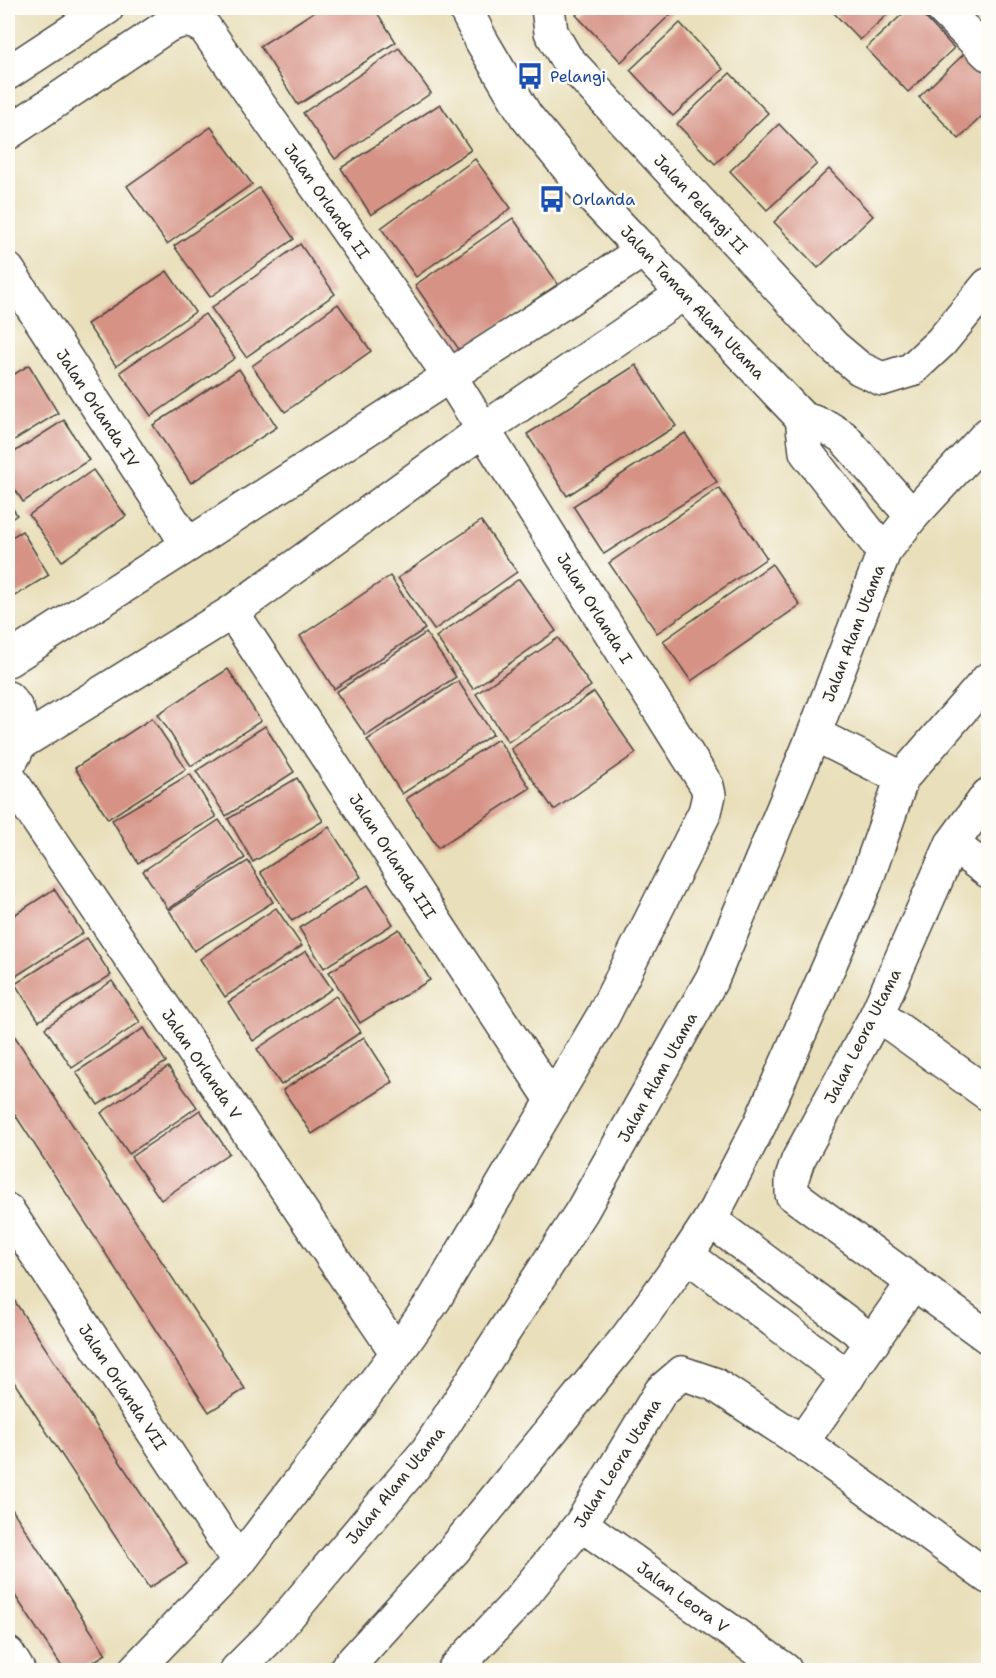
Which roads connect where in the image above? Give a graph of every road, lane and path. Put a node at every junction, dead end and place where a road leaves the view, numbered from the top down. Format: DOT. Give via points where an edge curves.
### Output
graph roads {
  1 [pos="107,8"];
  2 [pos="465,8"];
  3 [pos="548,8"];
  4 [pos="942,8"];
  5 [pos="988,54"];
  6 [pos="8,73"];
  7 [pos="8,133"];
  8 [pos="644,250"];
  9 [pos="8,270"];
  10 [pos="988,285"];
  11 [pos="684,293"];
  12 [pos="449,375"];
  13 [pos="802,418"];
  14 [pos="483,430"];
  15 [pos="988,434"];
  16 [pos="912,516"];
  17 [pos="188,545"];
  18 [pos="884,552"];
  19 [pos="232,612"];
  20 [pos="8,660"];
  21 [pos="988,679"];
  22 [pos="8,698"];
  23 [pos="814,734"];
  24 [pos="13,754"];
  25 [pos="8,776"];
  26 [pos="902,778"];
  27 [pos="988,795"];
  28 [pos="952,844"];
  29 [pos="988,870"];
  30 [pos="877,1014"];
  31 [pos="988,1094"];
  32 [pos="553,1101"];
  33 [pos="8,1211"];
  34 [pos="710,1220"];
  35 [pos="687,1255"];
  36 [pos="914,1283"];
  37 [pos="988,1337"];
  38 [pos="873,1342"];
  39 [pos="397,1353"];
  40 [pos="848,1377"];
  41 [pos="801,1442"];
  42 [pos="581,1524"];
  43 [pos="239,1562"];
  44 [pos="988,1577"];
  45 [pos="8,1654"];
  46 [pos="456,1670"];
  47 [pos="18,1671"];
  48 [pos="135,1671"];
  49 [pos="237,1671"];
  50 [pos="345,1671"];
  51 [pos="785,1671"];
  1 -- 6 [label="street"];
  2 -- 8 [label="street, Jalan Taman Alam Utama" via="526,116 593,198"];
  3 -- 10 [label="street, Jalan Pelangi II" via="551,32 566,58 833,346 859,368 882,379 911,370 941,342"];
  4 -- 5 [label="street"];
  7 -- 12 [label="street, Jalan Orlanda II" via="167,26 194,21 205,28"];
  8 -- 11 [label="street, Jalan Taman Alam Utama"];
  8 -- 12 [label="street"];
  9 -- 17 [label="street, Jalan Orlanda IV"];
  11 -- 13 [label="street, Jalan Taman Alam Utama"];
  11 -- 14 [label="street"];
  12 -- 14 [label="street, Jalan Orlanda II"];
  12 -- 17 [label="street"];
  13 -- 16 [label="street, Jalan Taman Alam Utama" via="843,437"];
  13 -- 18 [label="street" via="806,452"];
  14 -- 19 [label="street"];
  14 -- 32 [label="street, Jalan Orlanda I" via="707,786 708,795 705,812 603,1016"];
  15 -- 16 [label="street, Jalan Alam Utama"];
  16 -- 18 [label="street, Jalan Alam Utama"];
  17 -- 20 [label="street"];
  18 -- 23 [label="street, Jalan Alam Utama"];
  19 -- 24 [label="street"];
  19 -- 32 [label="street, Jalan Orlanda III"];
  21 -- 26 [label="street"];
  22 -- 24 [label="street" via="22,730"];
  23 -- 26 [label="street"];
  23 -- 49 [label="street, Jalan Alam Utama" via="713,977 582,1211 427,1451"];
  25 -- 39 [label="street, Jalan Orlanda V"];
  26 -- 34 [label="street" via="865,884 765,1114"];
  27 -- 28 [label="street, Jalan Leora Utama"];
  28 -- 29 [label="street"];
  28 -- 30 [label="street, Jalan Leora Utama"];
  30 -- 31 [label="street"];
  30 -- 36 [label="street, Jalan Leora Utama" via="798,1160 792,1194"];
  32 -- 39 [label="street" via="434,1300"];
  33 -- 43 [label="street, Jalan Orlanda VII"];
  34 -- 35 [label="street"];
  34 -- 38 [label="street"];
  35 -- 40 [label="street"];
  35 -- 50 [label="street" via="626,1339 453,1551"];
  36 -- 37 [label="street, Jalan Leora Utama"];
  36 -- 38 [label="street"];
  38 -- 40 [label="street"];
  39 -- 43 [label="street"];
  40 -- 41 [label="street"];
  41 -- 42 [label="street, Jalan Leora Utama" via="714,1384 682,1374 661,1391"];
  41 -- 44 [label="street, Jalan Leora Utama"];
  42 -- 46 [label="street, Jalan Leora Utama" via="518,1603"];
  42 -- 51 [label="street, Jalan Leora V"];
  43 -- 48 [label="street"];
  45 -- 47 [label="street"];
}
